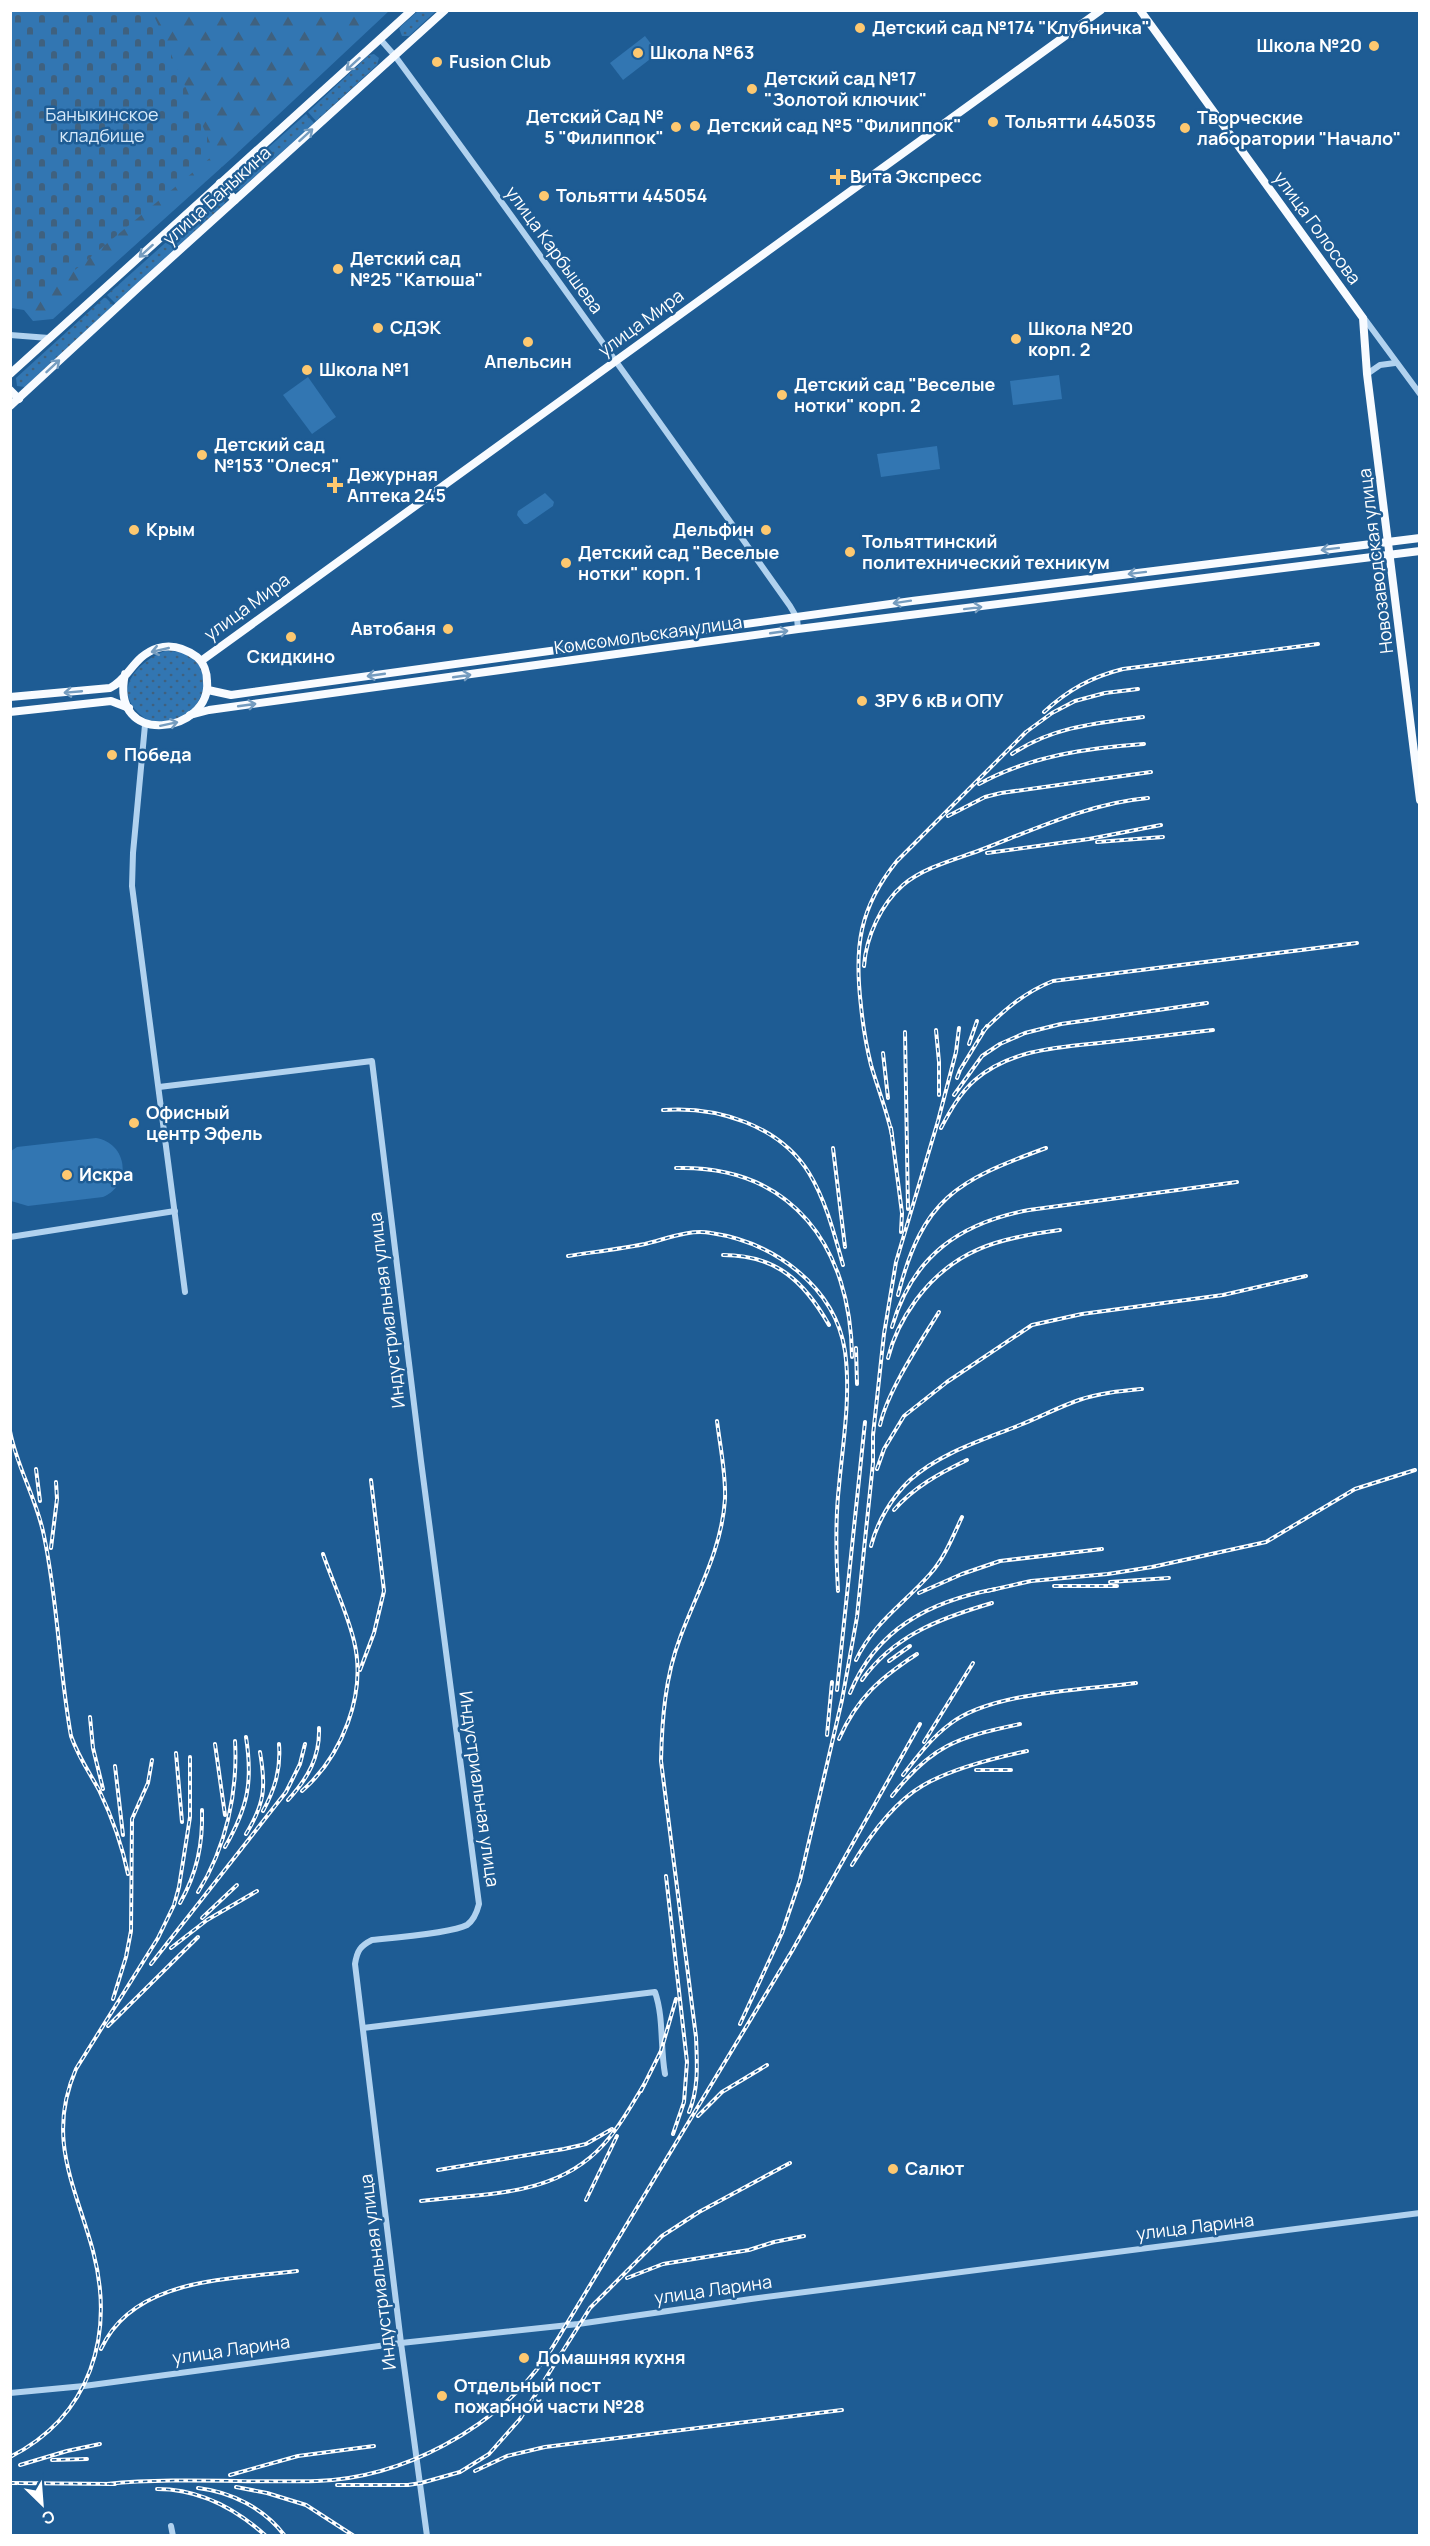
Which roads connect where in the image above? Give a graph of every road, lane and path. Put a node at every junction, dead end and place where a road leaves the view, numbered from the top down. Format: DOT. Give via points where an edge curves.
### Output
graph roads {
  1 [pos="412,10"];
  2 [pos="445,10"];
  3 [pos="1101,10"];
  4 [pos="1140,10"];
  5 [pos="380,39"];
  6 [pos="395,56"];
  7 [pos="220,183"];
  8 [pos="235,200"];
  9 [pos="1364,318"];
  10 [pos="10,334"];
  11 [pos="50,338"];
  12 [pos="614,361"];
  13 [pos="1395,363"];
  14 [pos="10,374"];
  15 [pos="1367,374"];
  16 [pos="10,390"];
  17 [pos="1419,394"];
  18 [pos="18,399"];
  19 [pos="10,406"];
  20 [pos="1419,538"];
  21 [pos="1389,542"];
  22 [pos="1419,551"];
  23 [pos="1390,555"];
  24 [pos="1215,563"];
  25 [pos="1109,576"];
  26 [pos="1217,577"];
  27 [pos="1111,590"];
  28 [pos="797,618"];
  29 [pos="798,629"];
  30 [pos="655,638"];
  31 [pos="656,650"];
  32 [pos="201,660"];
  33 [pos="428,668"];
  34 [pos="125,674"];
  35 [pos="429,681"];
  36 [pos="208,690"];
  37 [pos="10,697"];
  38 [pos="129,708"];
  39 [pos="10,712"];
  40 [pos="190,715"];
  41 [pos="146,724"];
  42 [pos="1419,800"];
  43 [pos="159,1087"];
  44 [pos="175,1211"];
  45 [pos="10,1237"];
  46 [pos="185,1292"];
  47 [pos="363,2028"];
  48 [pos="665,2074"];
  49 [pos="1419,2213"];
  50 [pos="401,2343"];
  51 [pos="10,2393"];
  52 [pos="171,2526"];
  53 [pos="173,2535"];
  54 [pos="427,2535"];
  1 -- 5 [label="main road, улица Баныкина"];
  2 -- 6 [label="main road, улица Баныкина"];
  3 -- 12 [label="main road, улица Мира"];
  4 -- 9 [label="main road, улица Голосова"];
  5 -- 6 [label="street, улица Карбышева"];
  5 -- 7 [label="main road, улица Баныкина, one-way"];
  8 -- 6 [label="main road, улица Баныкина, one-way"];
  6 -- 12 [label="street, улица Карбышева"];
  7 -- 8 [label="main road"];
  7 -- 11 [label="main road, улица Баныкина, one-way"];
  18 -- 8 [label="main road, улица Баныкина, one-way"];
  9 -- 13 [label="street"];
  9 -- 15 [label="main road, Новозаводская улица"];
  10 -- 11 [label="street"];
  11 -- 14 [label="main road, улица Баныкина"];
  12 -- 28 [label="street, улица Карбышева"];
  12 -- 32 [label="main road, улица Мира"];
  13 -- 15 [label="street" via="1380,365"];
  13 -- 17 [label="street"];
  15 -- 21 [label="main road, Новозаводская улица"];
  16 -- 18 [label="main road"];
  18 -- 19 [label="main road, улица Баныкина"];
  20 -- 21 [label="main road, Комсомольская улица"];
  21 -- 23 [label="main road, Новозаводская улица"];
  21 -- 24 [label="main road, Комсомольская улица, one-way"];
  22 -- 23 [label="main road, Комсомольская улица"];
  23 -- 26 [label="main road, Комсомольская улица"];
  23 -- 42 [label="main road, Новозаводская улица"];
  24 -- 25 [label="main road, Комсомольская улица, one-way"];
  24 -- 26 [label="main road"];
  25 -- 27 [label="main road"];
  25 -- 28 [label="main road, Комсомольская улица, one-way"];
  26 -- 27 [label="main road, Комсомольская улица"];
  29 -- 27 [label="main road, Комсомольская улица, one-way"];
  28 -- 29 [label="street"];
  28 -- 30 [label="main road, Комсомольская улица"];
  31 -- 29 [label="main road, Комсомольская улица, one-way"];
  30 -- 31 [label="main road"];
  30 -- 33 [label="main road, Комсомольская улица"];
  35 -- 31 [label="main road, Комсомольская улица, one-way"];
  32 -- 34 [label="main road, one-way" via="177,647 160,648 144,654"];
  32 -- 36 [label="main road"];
  33 -- 35 [label="main road"];
  33 -- 36 [label="main road, Комсомольская улица, one-way" via="231,695"];
  34 -- 37 [label="main road, one-way" via="110,688"];
  34 -- 38 [label="main road" via="123,686"];
  40 -- 35 [label="main road, Комсомольская улица, one-way"];
  36 -- 40 [label="main road" via="206,698"];
  38 -- 39 [label="main road" via="111,701"];
  38 -- 41 [label="main road"];
  41 -- 40 [label="main road, one-way" via="169,725"];
  41 -- 43 [label="street" via="132,886"];
  43 -- 44 [label="street"];
  43 -- 47 [label="street, Индустриальная улица" via="372,1061 479,1904 469,1924 455,1929 364,1944 357,1952 355,1964"];
  44 -- 45 [label="street"];
  44 -- 46 [label="street"];
  47 -- 48 [label="street" via="655,1992"];
  47 -- 50 [label="street, Индустриальная улица"];
  49 -- 50 [label="street, улица Ларина" via="578,2324"];
  50 -- 51 [label="street, улица Ларина"];
  50 -- 54 [label="street, Индустриальная улица"];
  52 -- 53 [label="street"];
}
